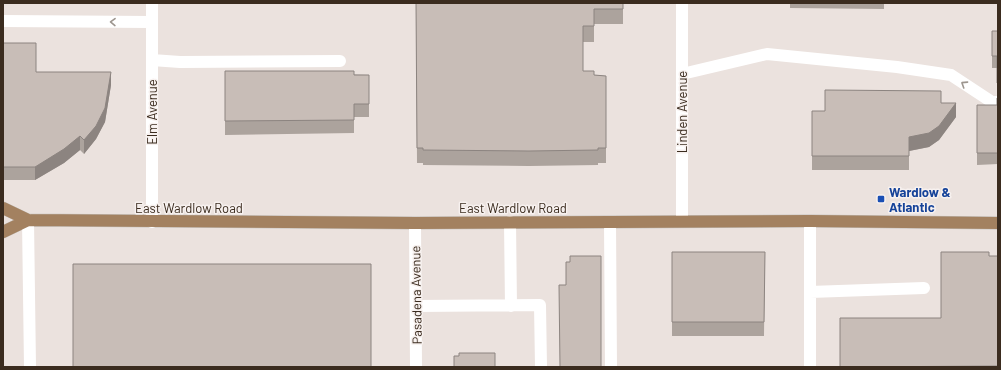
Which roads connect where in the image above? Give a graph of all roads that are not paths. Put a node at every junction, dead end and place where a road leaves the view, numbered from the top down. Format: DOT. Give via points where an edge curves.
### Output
graph roads {
  1 [pos="152,3"];
  2 [pos="682,3"];
  3 [pos="3,21"];
  4 [pos="152,22"];
  5 [pos="152,60"];
  6 [pos="340,61"];
  7 [pos="682,74"];
  8 [pos="998,102"];
  9 [pos="3,208"];
  10 [pos="28,220"];
  11 [pos="682,221"];
  12 [pos="810,221"];
  13 [pos="152,222"];
  14 [pos="510,222"];
  15 [pos="610,222"];
  16 [pos="415,223"];
  17 [pos="998,223"];
  18 [pos="3,232"];
  19 [pos="924,288"];
  20 [pos="810,292"];
  21 [pos="416,306"];
  22 [pos="511,306"];
  23 [pos="30,367"];
  24 [pos="416,367"];
  25 [pos="541,367"];
  26 [pos="612,367"];
  27 [pos="810,367"];
  1 -- 4 [label="street, Elm Avenue"];
  2 -- 7 [label="street, Linden Avenue"];
  4 -- 3 [label="street, one-way"];
  4 -- 5 [label="street, Elm Avenue"];
  5 -- 6 [label="street"];
  5 -- 13 [label="street, Elm Avenue"];
  8 -- 7 [label="street, one-way" via="992,102 951,75 767,54"];
  7 -- 11 [label="street, Linden Avenue"];
  9 -- 10 [label="main road, East Wardlow Road"];
  10 -- 13 [label="main road, East Wardlow Road"];
  10 -- 18 [label="main road, East Wardlow Road"];
  10 -- 23 [label="street"];
  11 -- 12 [label="main road, East Wardlow Road"];
  11 -- 15 [label="main road, East Wardlow Road"];
  12 -- 17 [label="main road, East Wardlow Road"];
  12 -- 20 [label="street"];
  13 -- 16 [label="main road, East Wardlow Road"];
  14 -- 15 [label="main road, East Wardlow Road"];
  14 -- 16 [label="main road, East Wardlow Road"];
  14 -- 22 [label="street"];
  15 -- 26 [label="street"];
  16 -- 21 [label="street, Pasadena Avenue"];
  19 -- 20 [label="street"];
  20 -- 27 [label="street"];
  21 -- 22 [label="street"];
  21 -- 24 [label="street, Pasadena Avenue"];
  22 -- 25 [label="street" via="540,305"];
}
